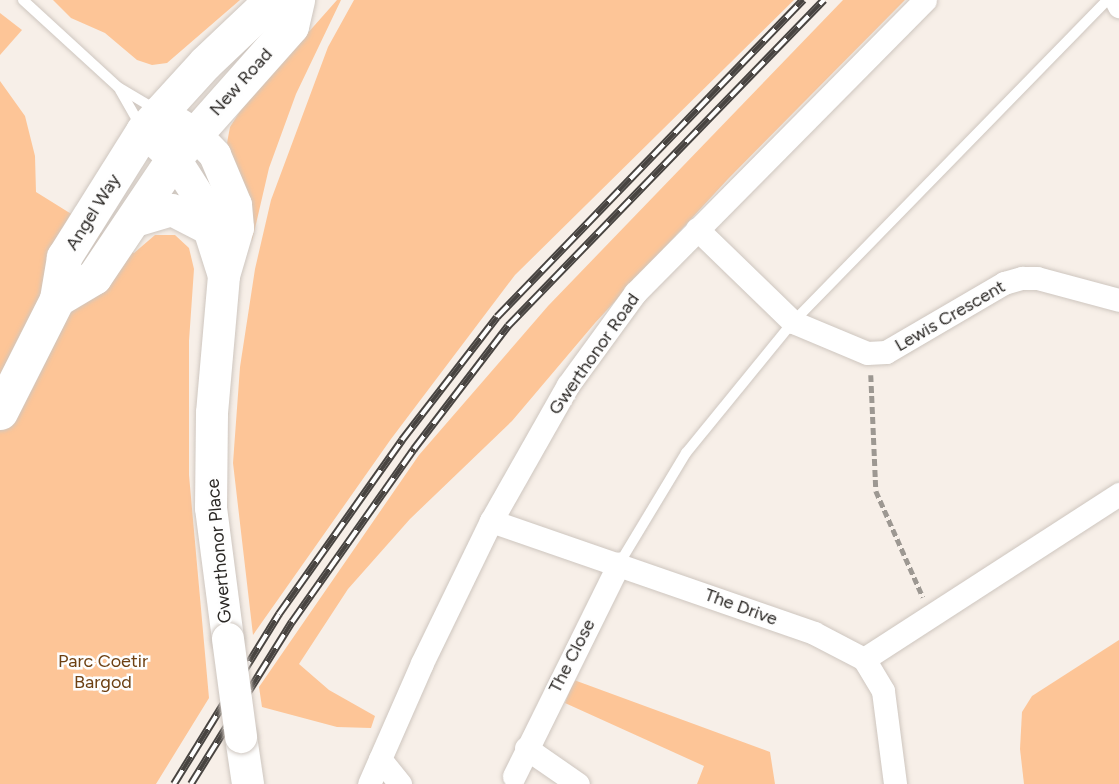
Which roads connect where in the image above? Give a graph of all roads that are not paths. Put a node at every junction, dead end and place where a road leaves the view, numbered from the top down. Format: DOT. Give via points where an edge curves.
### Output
graph roads {
  1 [pos="23,0"];
  2 [pos="286,0"];
  3 [pos="297,0"];
  4 [pos="925,0"];
  5 [pos="1107,0"];
  6 [pos="1116,0"];
  7 [pos="1119,6"];
  8 [pos="118,88"];
  9 [pos="151,121"];
  10 [pos="184,146"];
  11 [pos="132,222"];
  12 [pos="209,229"];
  13 [pos="697,229"];
  14 [pos="224,276"];
  15 [pos="57,299"];
  16 [pos="1119,300"];
  17 [pos="793,322"];
  18 [pos="0,412"];
  19 [pos="1119,494"];
  20 [pos="491,520"];
  21 [pos="619,564"];
  22 [pos="864,659"];
  23 [pos="526,748"];
  24 [pos="380,759"];
  25 [pos="514,776"];
  26 [pos="248,784"];
  27 [pos="369,784"];
  28 [pos="400,784"];
  29 [pos="578,784"];
  30 [pos="895,784"];
  1 -- 8 [label="lane"];
  2 -- 9 [label="main road, New Road" via="263,8"];
  3 -- 10 [label="main road, New Road" via="291,26"];
  4 -- 13 [label="street, Gwerthonor Road"];
  5 -- 17 [label="lane"];
  6 -- 7 [label="street"];
  8 -- 9 [label="lane"];
  8 -- 9 [label="lane"];
  9 -- 10 [label="street"];
  9 -- 15 [label="main road, Angel Way" via="64,257"];
  10 -- 11 [label="main road, Angel Way"];
  10 -- 12 [label="street, Gwerthonor Place" via="210,214"];
  10 -- 14 [label="street, Gwerthonor Place" via="215,155 236,205 238,228"];
  11 -- 12 [label="street" via="172,210"];
  11 -- 15 [label="main road, Angel Way" via="94,277"];
  12 -- 14 [label="street, Gwerthonor Place"];
  13 -- 17 [label="street"];
  13 -- 20 [label="street, Gwerthonor Road" via="635,293 568,385"];
  14 -- 26 [label="street, Gwerthonor Place, bridge" via="212,413 211,508"];
  15 -- 18 [label="main road, Angel Way"];
  16 -- 17 [label="street, Lewis Crescent" via="1022,278 1004,283 886,352 867,354"];
  17 -- 21 [label="lane" via="686,453"];
  19 -- 22 [label="street"];
  20 -- 21 [label="street, The Drive"];
  20 -- 24 [label="street, Gwerthonor Road"];
  21 -- 22 [label="street, The Drive" via="814,633"];
  21 -- 23 [label="street, The Close"];
  22 -- 30 [label="street" via="883,691"];
  23 -- 25 [label="street, The Close"];
  23 -- 29 [label="street"];
  24 -- 27 [label="street, Gwerthonor Road"];
  24 -- 28 [label="street"];
}
